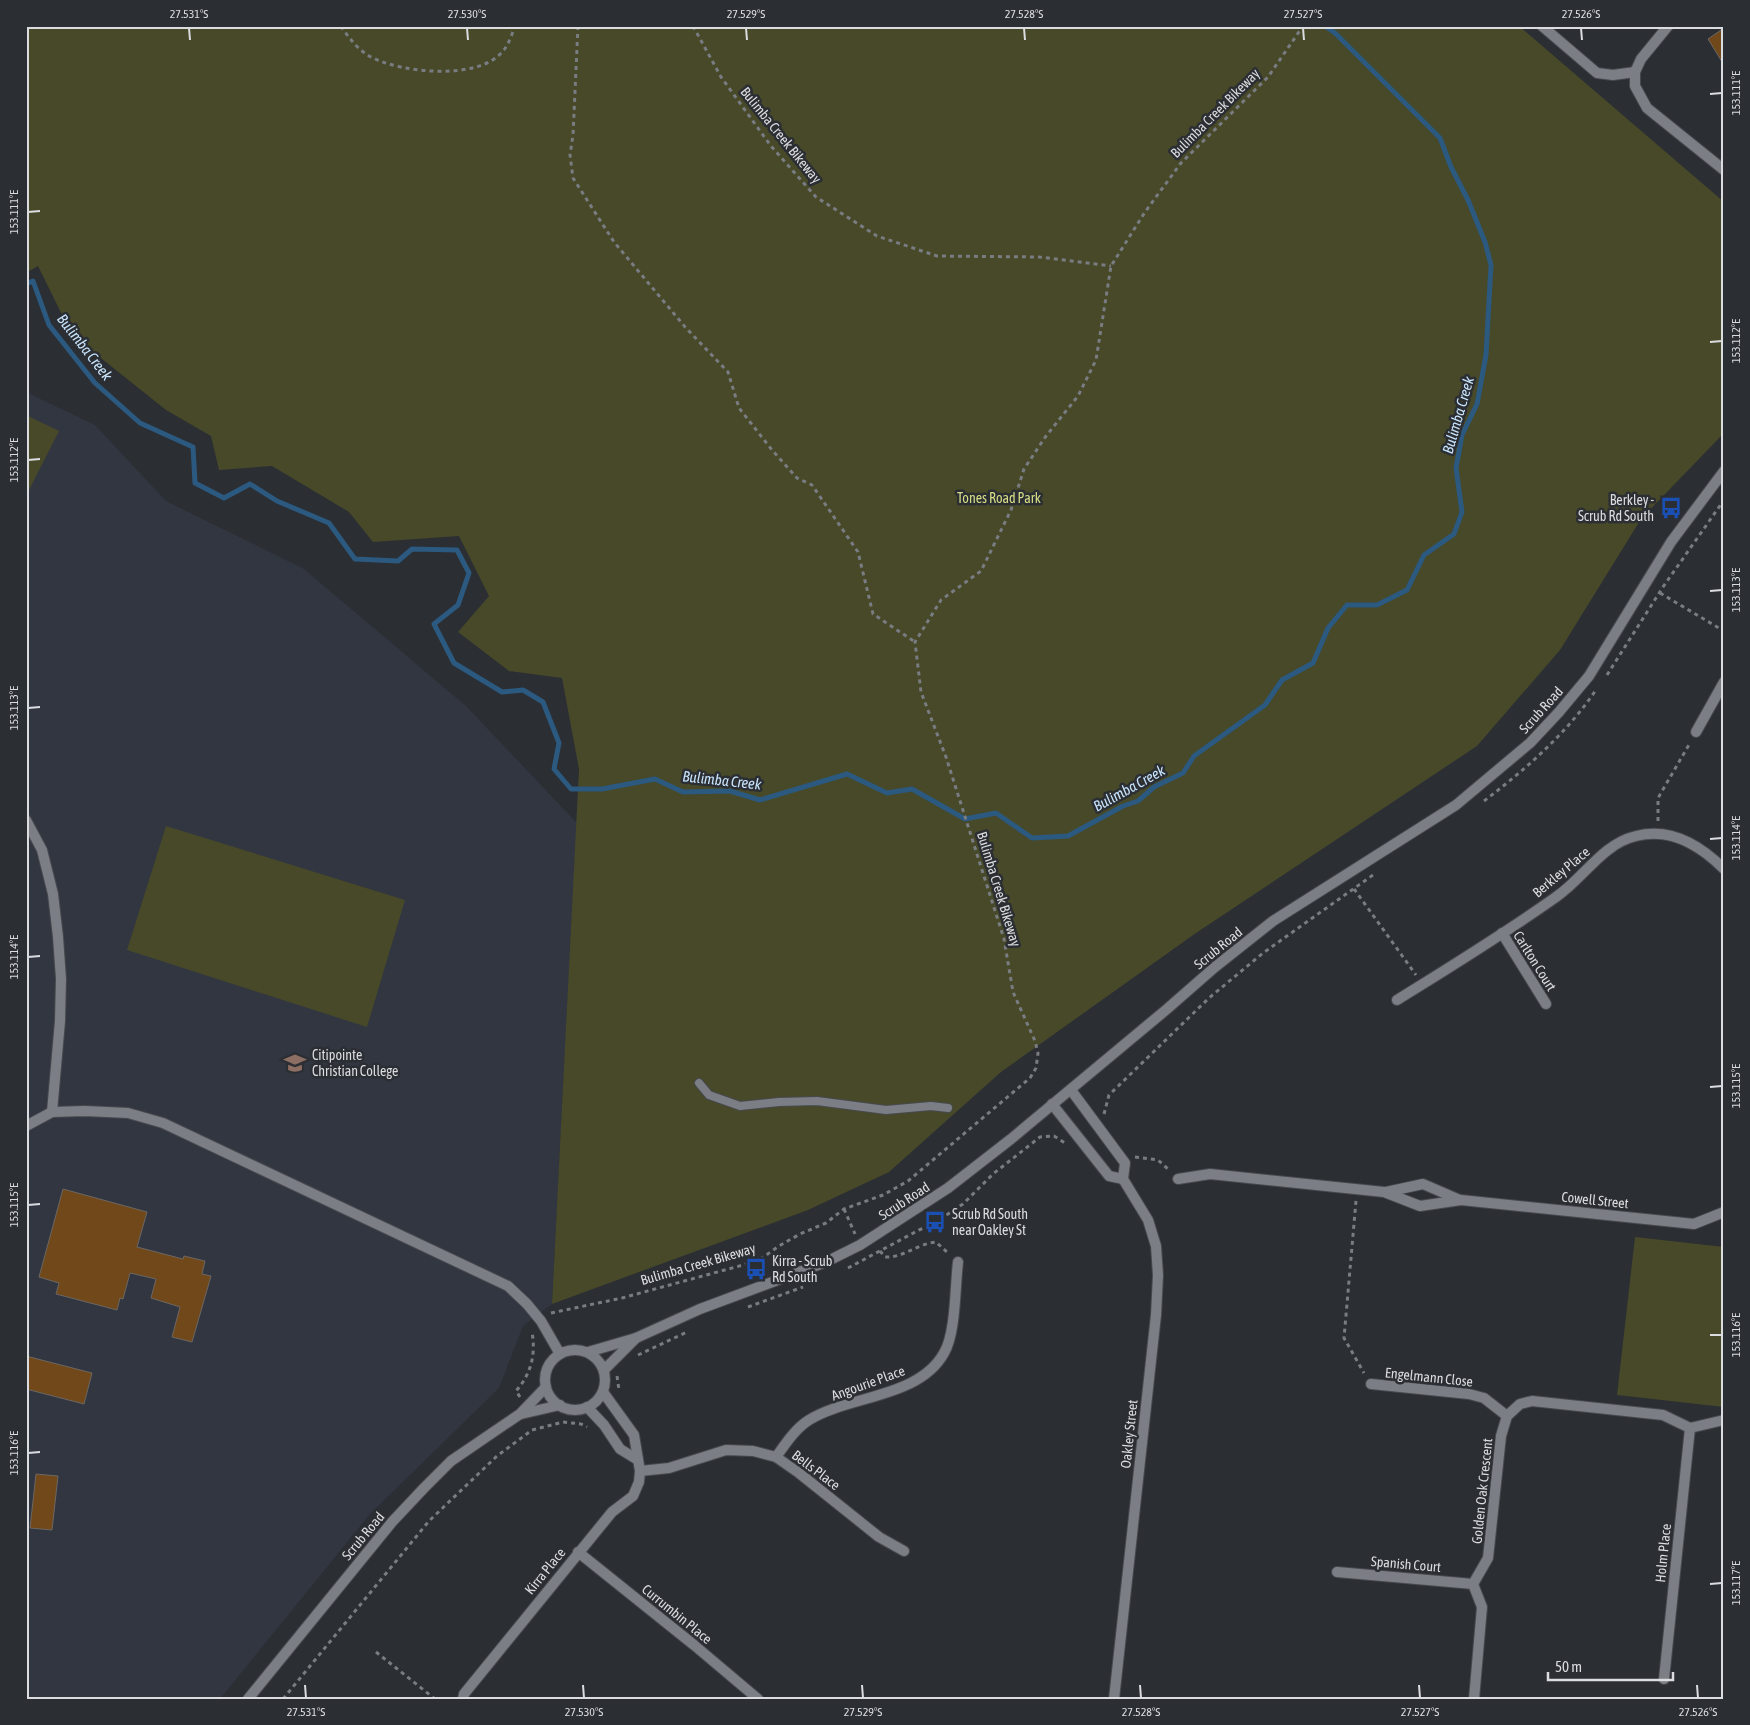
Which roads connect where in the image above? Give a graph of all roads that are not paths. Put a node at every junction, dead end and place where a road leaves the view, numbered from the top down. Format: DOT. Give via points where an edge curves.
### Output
graph roads {
  1 [pos="1542,26"];
  2 [pos="1668,26"];
  3 [pos="1635,72"];
  4 [pos="1724,170"];
  5 [pos="1724,471"];
  6 [pos="1724,682"];
  7 [pos="1696,732"];
  8 [pos="26,820"];
  9 [pos="1724,869"];
  10 [pos="1502,933"];
  11 [pos="1397,1000"];
  12 [pos="1546,1004"];
  13 [pos="699,1083"];
  14 [pos="1071,1090"];
  15 [pos="1052,1104"];
  16 [pos="948,1108"];
  17 [pos="52,1112"];
  18 [pos="26,1126"];
  19 [pos="1123,1179"];
  20 [pos="1178,1179"];
  21 [pos="1384,1192"];
  22 [pos="1461,1200"];
  23 [pos="1724,1206"];
  24 [pos="1724,1212"];
  25 [pos="958,1262"];
  26 [pos="636,1338"];
  27 [pos="588,1352"];
  28 [pos="560,1354"];
  29 [pos="604,1370"];
  30 [pos="1371,1384"];
  31 [pos="546,1387"];
  32 [pos="602,1392"];
  33 [pos="560,1406"];
  34 [pos="587,1407"];
  35 [pos="526,1411"];
  36 [pos="1507,1416"];
  37 [pos="1724,1420"];
  38 [pos="1690,1428"];
  39 [pos="776,1457"];
  40 [pos="638,1460"];
  41 [pos="640,1471"];
  42 [pos="904,1551"];
  43 [pos="578,1552"];
  44 [pos="1337,1572"];
  45 [pos="1472,1584"];
  46 [pos="1664,1679"];
  47 [pos="248,1699"];
  48 [pos="463,1699"];
  49 [pos="758,1699"];
  50 [pos="1114,1699"];
  51 [pos="1474,1699"];
  1 -- 3 [label="street" via="1597,73"];
  2 -- 3 [label="street" via="1641,59"];
  3 -- 4 [label="street" via="1635,86 1647,108"];
  5 -- 14 [label="street, Scrub Road" via="1671,542 1589,676 1530,744 1456,805 1273,921"];
  6 -- 7 [label="street"];
  8 -- 17 [label="street" via="42,850 53,894 58,937 60,1021"];
  9 -- 10 [label="street, Berkley Place" via="1711,856 1678,836 1636,836 1612,846 1558,896"];
  10 -- 11 [label="street, Berkley Place"];
  10 -- 12 [label="street, Carlton Court"];
  13 -- 16 [label="lane" via="709,1095 740,1106 817,1101 886,1110 931,1106"];
  14 -- 15 [label="street, Scrub Road"];
  14 -- 19 [label="street" via="1126,1163"];
  15 -- 19 [label="street, Oakley Street" via="1109,1176"];
  15 -- 26 [label="street, Scrub Road" via="948,1188 860,1245 826,1262 700,1309"];
  17 -- 18 [label="street"];
  17 -- 28 [label="street" via="128,1113 163,1122 508,1286 541,1321"];
  19 -- 50 [label="street, Oakley Street" via="1148,1220 1156,1246 1158,1274"];
  20 -- 21 [label="street, Cowell Street" via="1210,1174"];
  21 -- 22 [label="street, Cowell Street" via="1420,1206"];
  21 -- 22 [label="street, Cowell Street" via="1423,1184"];
  22 -- 24 [label="street, Cowell Street" via="1694,1224"];
  23 -- 24 [label="street"];
  25 -- 39 [label="street, Angourie Place" via="951,1331 945,1352 932,1370 913,1382 810,1420 792,1434"];
  26 -- 27 [label="street, Scrub Road"];
  26 -- 29 [label="street, Scrub Road"];
  27 -- 28 [label="street" via="576,1350"];
  27 -- 29 [label="street"];
  28 -- 31 [label="street" via="546,1370"];
  29 -- 32 [label="street"];
  30 -- 36 [label="street, Engelmann Close" via="1469,1394 1484,1398"];
  31 -- 33 [label="street"];
  31 -- 35 [label="street, Scrub Road"];
  32 -- 34 [label="street"];
  32 -- 40 [label="street, Kirra Place" via="634,1435"];
  33 -- 34 [label="street" via="574,1410"];
  33 -- 35 [label="street, Scrub Road"];
  34 -- 40 [label="street" via="620,1449"];
  35 -- 47 [label="street, Scrub Road" via="451,1462 424,1488 392,1522"];
  36 -- 38 [label="street" via="1520,1404 1532,1401 1663,1415"];
  36 -- 45 [label="street, Golden Oak Crescent" via="1500,1436 1488,1558"];
  37 -- 38 [label="street"];
  38 -- 46 [label="street, Holm Place"];
  39 -- 41 [label="street, Bells Place" via="753,1451 726,1450 669,1468"];
  39 -- 42 [label="street, Bells Place" via="879,1537"];
  40 -- 41 [label="street, Kirra Place"];
  41 -- 43 [label="street, Kirra Place" via="633,1496 612,1512"];
  43 -- 48 [label="street, Kirra Place"];
  43 -- 49 [label="street, Currumbin Place"];
  44 -- 45 [label="street, Spanish Court"];
  45 -- 51 [label="street" via="1482,1607"];
}
